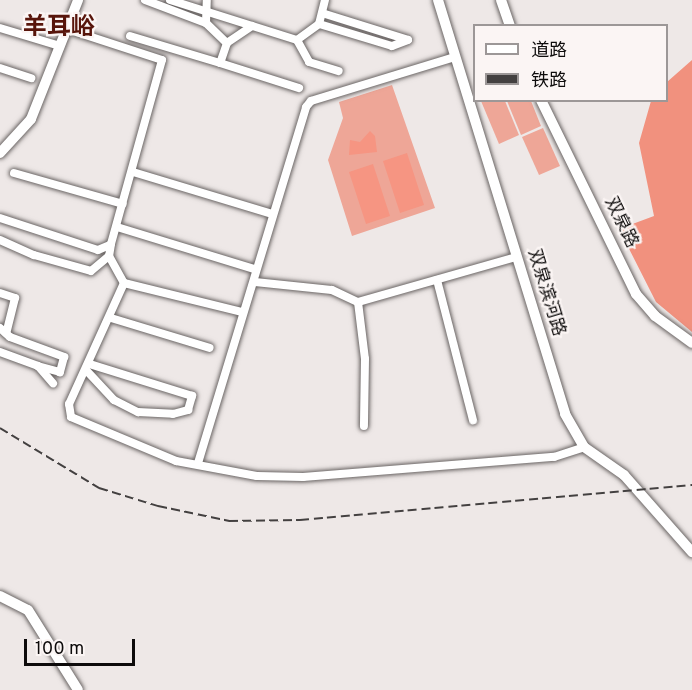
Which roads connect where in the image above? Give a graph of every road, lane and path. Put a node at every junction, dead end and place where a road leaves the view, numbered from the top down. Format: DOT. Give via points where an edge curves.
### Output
graph roads {
  1 [pos="78,0"];
  2 [pos="146,0"];
  3 [pos="171,0"];
  4 [pos="207,0"];
  5 [pos="325,0"];
  6 [pos="438,0"];
  7 [pos="501,0"];
  8 [pos="322,12"];
  9 [pos="210,13"];
  10 [pos="206,23"];
  11 [pos="320,24"];
  12 [pos="509,24"];
  13 [pos="252,26"];
  14 [pos="0,28"];
  15 [pos="67,29"];
  16 [pos="130,36"];
  17 [pos="297,40"];
  18 [pos="227,43"];
  19 [pos="60,46"];
  20 [pos="455,57"];
  21 [pos="220,63"];
  22 [pos="0,68"];
  23 [pos="339,71"];
  24 [pos="31,78"];
  25 [pos="299,88"];
  26 [pos="542,102"];
  27 [pos="0,153"];
  28 [pos="133,172"];
  29 [pos="14,173"];
  30 [pos="123,204"];
  31 [pos="272,214"];
  32 [pos="0,218"];
  33 [pos="117,227"];
  34 [pos="0,240"];
  35 [pos="111,245"];
  36 [pos="110,256"];
  37 [pos="516,257"];
  38 [pos="254,269"];
  39 [pos="437,280"];
  40 [pos="255,282"];
  41 [pos="124,283"];
  42 [pos="0,293"];
  43 [pos="358,302"];
  44 [pos="242,312"];
  45 [pos="111,318"];
  46 [pos="3,331"];
  47 [pos="692,343"];
  48 [pos="210,348"];
  49 [pos="0,352"];
  50 [pos="38,366"];
  51 [pos="87,367"];
  52 [pos="53,383"];
  53 [pos="473,420"];
  54 [pos="364,426"];
  55 [pos="584,447"];
  56 [pos="198,463"];
  57 [pos="692,552"];
  58 [pos="0,596"];
  59 [pos="78,690"];
  1 -- 15 [label="street"];
  2 -- 10 [label="street"];
  3 -- 9 [label="street"];
  4 -- 9 [label="street"];
  5 -- 8 [label="street"];
  6 -- 20 [label="street, 双泉滨河路"];
  7 -- 12 [label="street"];
  8 -- 11 [label="street"];
  8 -- 11 [label="street" via="408,40 392,46"];
  9 -- 10 [label="street"];
  9 -- 13 [label="street"];
  10 -- 18 [label="street"];
  11 -- 17 [label="street"];
  13 -- 17 [label="street"];
  13 -- 18 [label="street"];
  14 -- 19 [label="street"];
  15 -- 19 [label="street"];
  15 -- 28 [label="street" via="162,60"];
  16 -- 21 [label="street"];
  17 -- 23 [label="street" via="309,62"];
  18 -- 21 [label="street"];
  19 -- 27 [label="street" via="31,119"];
  20 -- 31 [label="street" via="311,100"];
  20 -- 37 [label="street, 双泉滨河路"];
  21 -- 25 [label="street"];
  22 -- 24 [label="street"];
  26 -- 47 [label="street, 双泉路" via="636,294 655,316"];
  28 -- 30 [label="street"];
  28 -- 31 [label="street"];
  29 -- 30 [label="street"];
  30 -- 33 [label="street"];
  31 -- 38 [label="street"];
  32 -- 35 [label="street" via="98,250"];
  33 -- 35 [label="street"];
  33 -- 38 [label="street"];
  34 -- 36 [label="street" via="34,255 91,271"];
  35 -- 36 [label="street"];
  36 -- 41 [label="street"];
  37 -- 39 [label="street"];
  37 -- 55 [label="street, 双泉滨河路" via="566,414"];
  38 -- 40 [label="street"];
  39 -- 43 [label="street"];
  39 -- 53 [label="street"];
  40 -- 43 [label="street" via="332,290"];
  40 -- 44 [label="street"];
  41 -- 44 [label="street"];
  41 -- 45 [label="street"];
  42 -- 46 [label="street" via="15,298"];
  43 -- 54 [label="street" via="365,358"];
  44 -- 56 [label="street"];
  45 -- 48 [label="street"];
  45 -- 51 [label="street"];
  46 -- 50 [label="street" via="64,357 60,372"];
  49 -- 50 [label="street"];
  50 -- 52 [label="street"];
  51 -- 51 [label="street" via="114,400 138,412 172,414 188,410 192,396"];
  51 -- 56 [label="street" via="69,404 71,417 176,461"];
  55 -- 56 [label="street" via="554,457 303,477 257,476"];
  55 -- 57 [label="street, 双泉滨河路" via="624,475"];
  58 -- 59 [label="street" via="28,610"];
}
